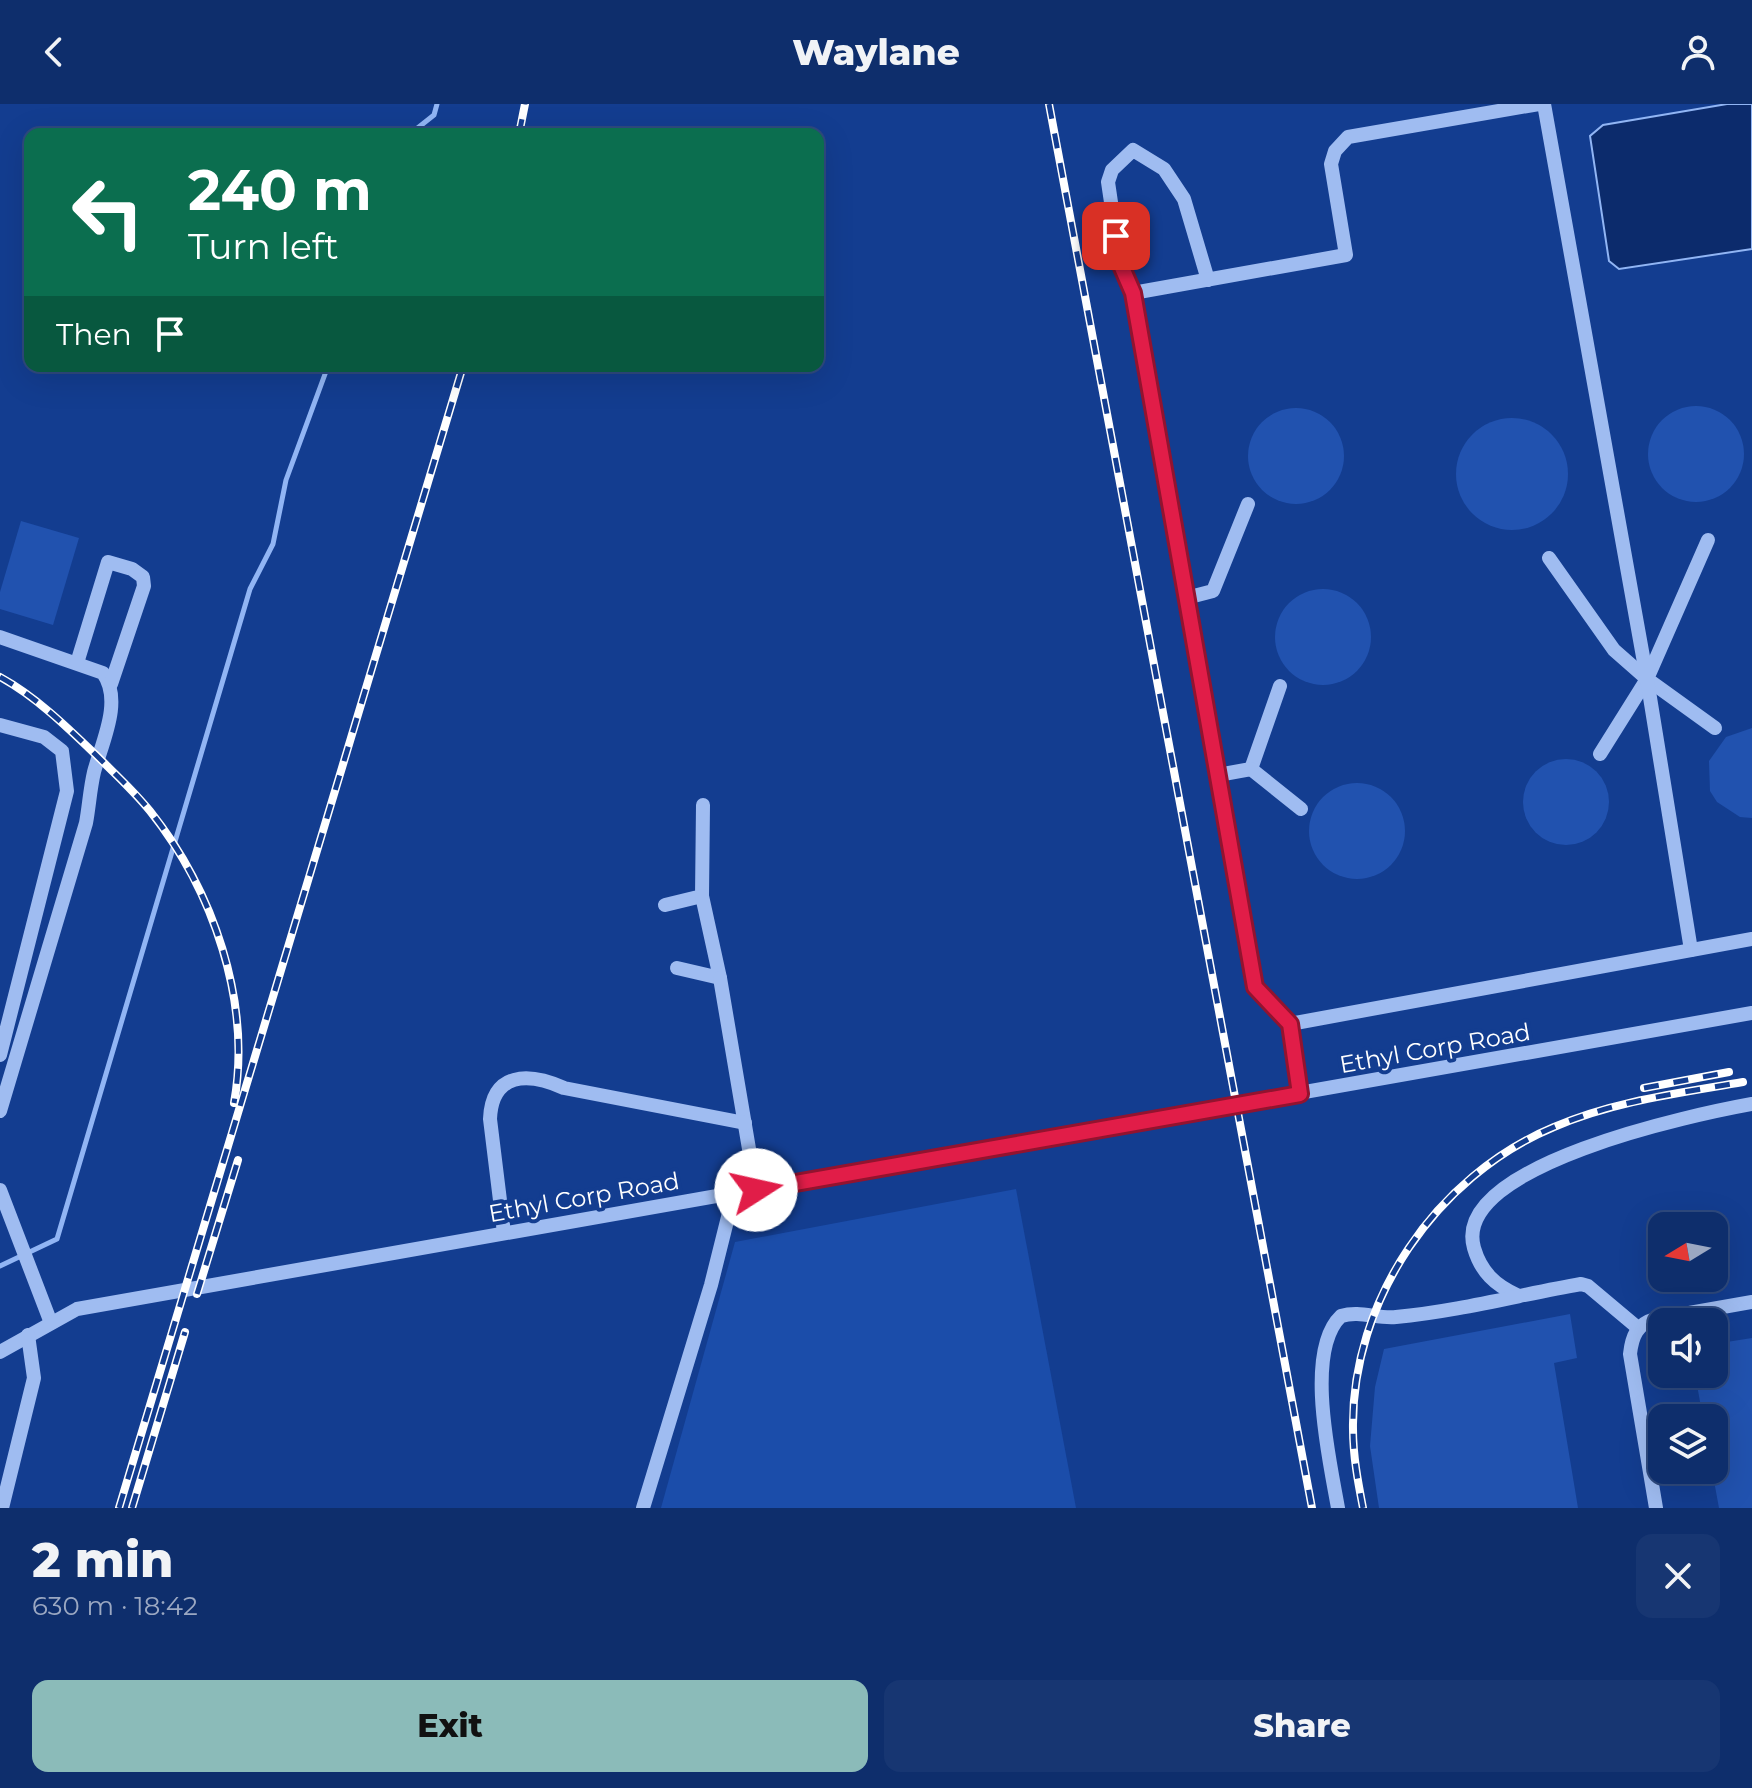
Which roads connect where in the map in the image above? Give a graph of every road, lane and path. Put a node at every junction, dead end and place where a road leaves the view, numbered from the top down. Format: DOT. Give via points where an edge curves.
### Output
graph roads {
  1 [pos="1542,104"];
  2 [pos="1208,280"];
  3 [pos="1133,293"];
  4 [pos="1248,504"];
  5 [pos="1708,540"];
  6 [pos="1549,558"];
  7 [pos="1186,598"];
  8 [pos="0,637"];
  9 [pos="77,663"];
  10 [pos="1647,679"];
  11 [pos="111,684"];
  12 [pos="1280,686"];
  13 [pos="0,725"];
  14 [pos="1715,728"];
  15 [pos="1600,754"];
  16 [pos="1251,769"];
  17 [pos="1218,775"];
  18 [pos="703,805"];
  19 [pos="1301,809"];
  20 [pos="702,896"];
  21 [pos="665,905"];
  22 [pos="1752,939"];
  23 [pos="1691,950"];
  24 [pos="677,968"];
  25 [pos="720,978"];
  26 [pos="1752,1013"];
  27 [pos="1290,1024"];
  28 [pos="0,1055"];
  29 [pos="1300,1094"];
  30 [pos="1752,1104"];
  31 [pos="0,1111"];
  32 [pos="745,1123"];
  33 [pos="0,1190"];
  34 [pos="756,1190"];
  35 [pos="727,1195"];
  36 [pos="504,1233"];
  37 [pos="1517,1295"];
  38 [pos="1752,1302"];
  39 [pos="51,1323"];
  40 [pos="1638,1328"];
  41 [pos="28,1335"];
  42 [pos="0,1352"];
  43 [pos="2,1508"];
  44 [pos="643,1508"];
  45 [pos="1338,1508"];
  46 [pos="1656,1508"];
  1 -- 2 [label="lane" via="1348,137 1331,164 1346,255"];
  1 -- 10 [label="lane"];
  2 -- 3 [label="lane"];
  2 -- 3 [label="lane" via="1184,199 1164,169 1133,150 1112,170 1108,182 1120,263"];
  3 -- 7 [label="lane"];
  4 -- 7 [label="lane" via="1213,591"];
  5 -- 10 [label="lane"];
  6 -- 10 [label="lane" via="1614,650"];
  7 -- 17 [label="lane"];
  8 -- 9 [label="lane"];
  9 -- 11 [label="lane" via="103,673"];
  9 -- 11 [label="lane" via="108,562 132,569 143,577 144,586"];
  10 -- 14 [label="lane"];
  10 -- 15 [label="lane"];
  10 -- 23 [label="lane"];
  11 -- 31 [label="lane" via="111,711 86,823"];
  12 -- 16 [label="lane"];
  13 -- 28 [label="lane" via="44,737 62,751 67,791"];
  16 -- 17 [label="lane"];
  16 -- 19 [label="lane"];
  17 -- 27 [label="lane" via="1255,987"];
  18 -- 20 [label="lane"];
  20 -- 21 [label="lane"];
  20 -- 25 [label="lane" via="717,933"];
  22 -- 23 [label="lane"];
  23 -- 27 [label="lane"];
  24 -- 25 [label="lane"];
  25 -- 32 [label="lane"];
  26 -- 29 [label="lane, Ethyl Corp Road"];
  27 -- 29 [label="lane"];
  29 -- 34 [label="lane, Ethyl Corp Road"];
  30 -- 37 [label="lane" via="1576,1149 1494,1196 1477,1219 1472,1243 1489,1278"];
  32 -- 34 [label="lane"];
  32 -- 36 [label="lane" via="564,1088 544,1079 516,1079 499,1087 491,1102"];
  33 -- 39 [label="lane"];
  34 -- 35 [label="lane, Ethyl Corp Road"];
  35 -- 36 [label="lane, Ethyl Corp Road"];
  35 -- 44 [label="lane" via="729,1213 711,1285"];
  36 -- 39 [label="lane, Ethyl Corp Road" via="77,1309"];
  37 -- 40 [label="lane" via="1581,1284"];
  37 -- 45 [label="lane" via="1395,1318 1349,1313 1334,1323 1321,1401"];
  38 -- 40 [label="lane" via="1655,1319"];
  39 -- 41 [label="lane, Ethyl Corp Road"];
  40 -- 46 [label="lane" via="1630,1354"];
  41 -- 42 [label="lane, Ethyl Corp Road"];
  41 -- 43 [label="lane" via="34,1378"];
}
